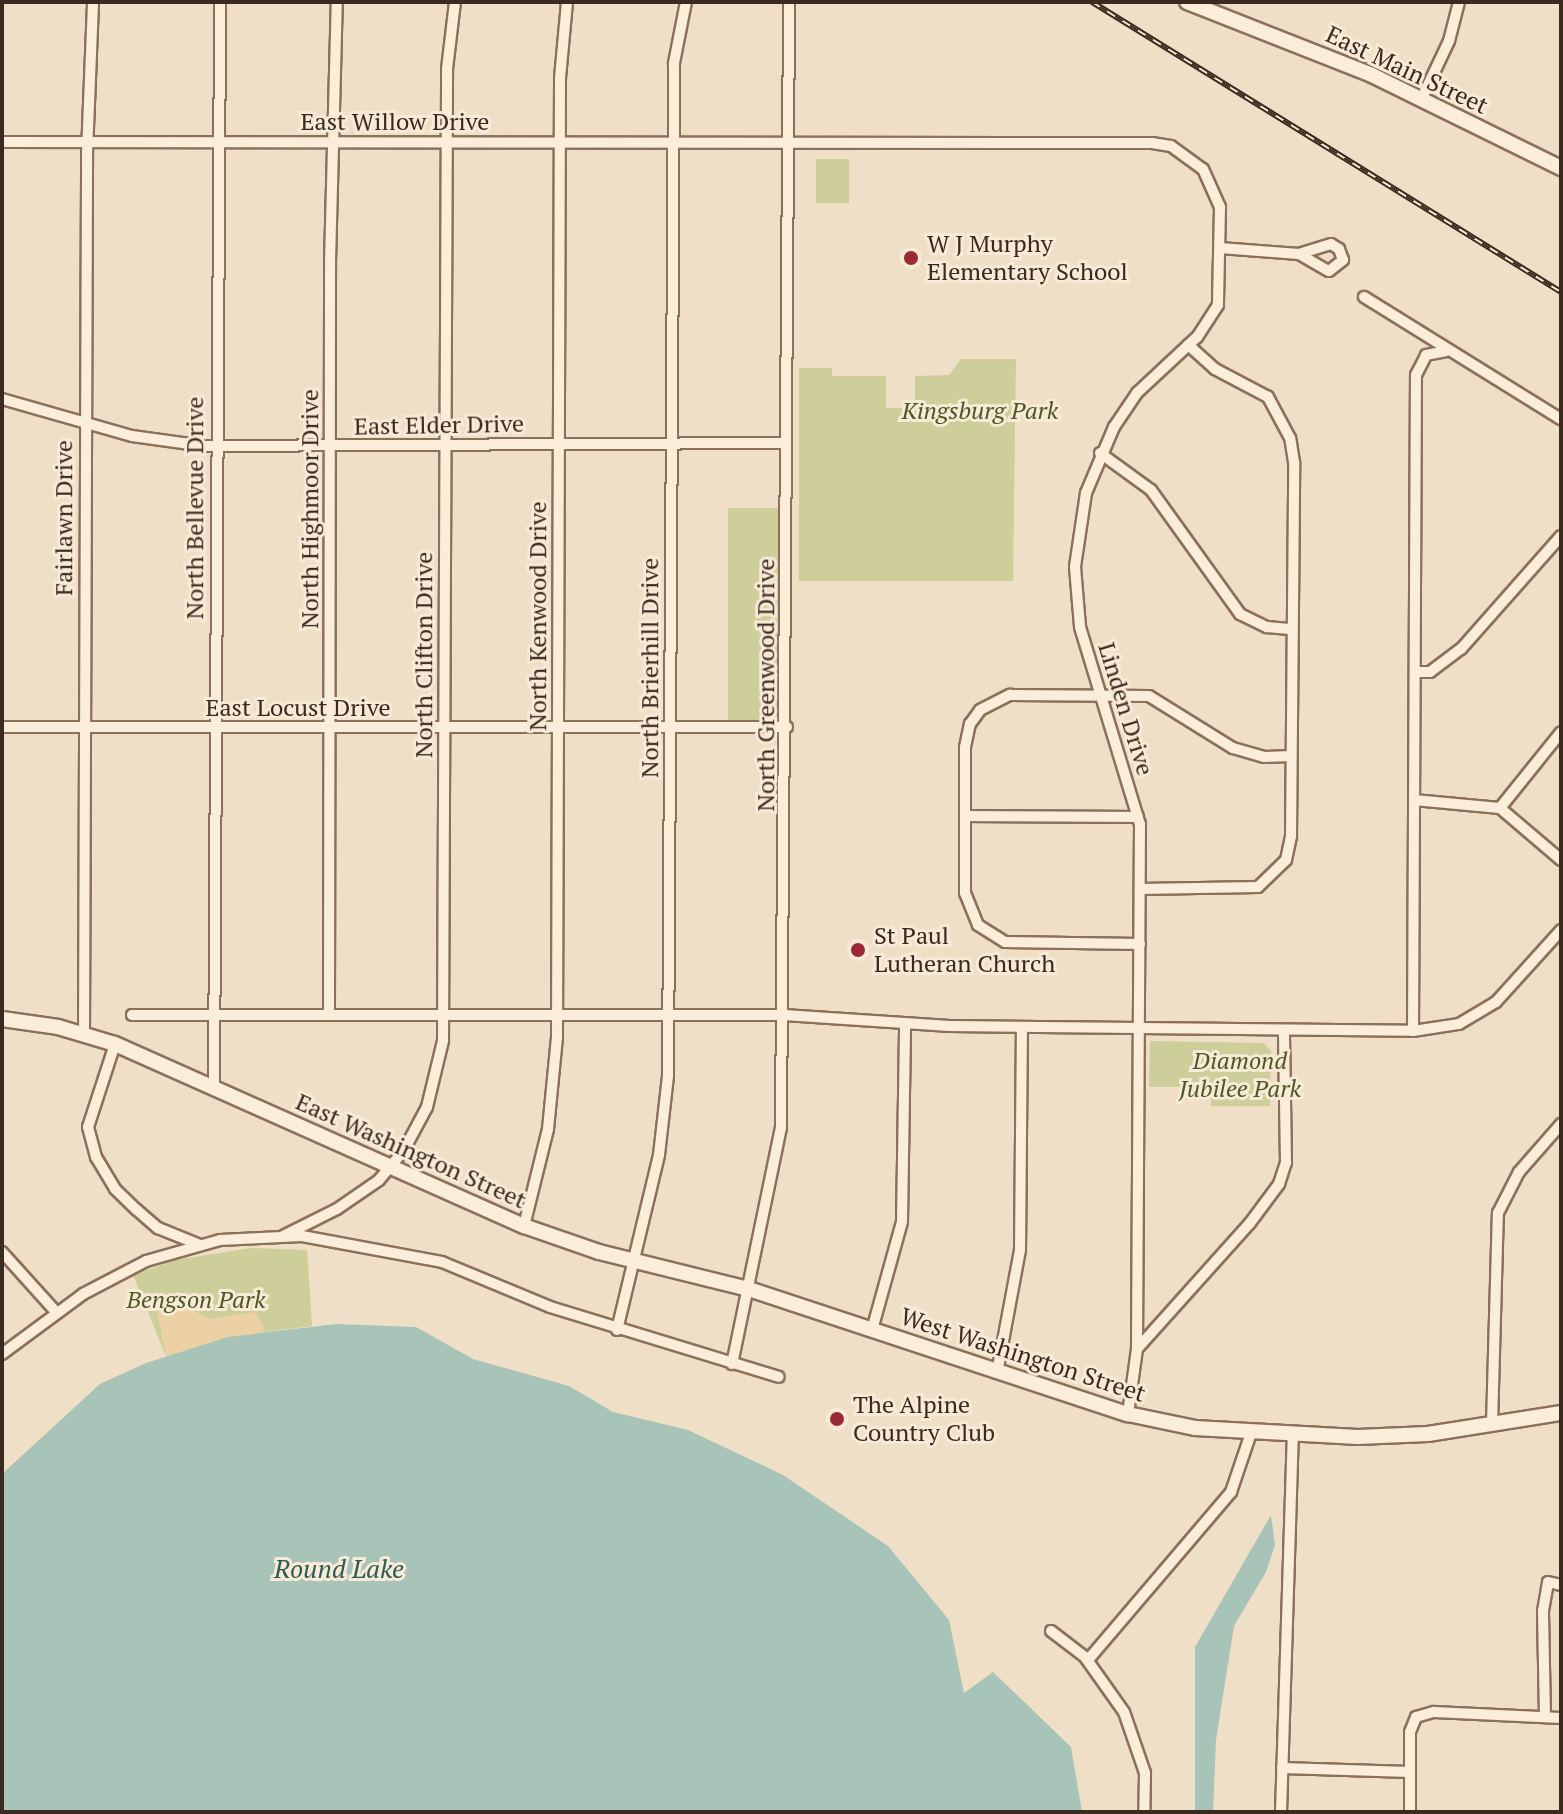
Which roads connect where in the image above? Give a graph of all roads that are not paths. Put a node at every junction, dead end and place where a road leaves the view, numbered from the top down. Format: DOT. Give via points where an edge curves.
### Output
graph roads {
  1 [pos="93,2"];
  2 [pos="220,2"];
  3 [pos="337,2"];
  4 [pos="455,2"];
  5 [pos="567,2"];
  6 [pos="686,2"];
  7 [pos="789,2"];
  8 [pos="1187,2"];
  9 [pos="1459,2"];
  10 [pos="1422,98"];
  11 [pos="2,142"];
  12 [pos="88,142"];
  13 [pos="217,142"];
  14 [pos="332,142"];
  15 [pos="447,142"];
  16 [pos="787,142"];
  17 [pos="674,143"];
  18 [pos="1108,143"];
  19 [pos="562,144"];
  20 [pos="1561,168"];
  21 [pos="1220,248"];
  22 [pos="1299,254"];
  23 [pos="1364,297"];
  24 [pos="1188,345"];
  25 [pos="1446,351"];
  26 [pos="2,399"];
  27 [pos="1561,419"];
  28 [pos="84,421"];
  29 [pos="559,443"];
  30 [pos="671,443"];
  31 [pos="786,443"];
  32 [pos="215,445"];
  33 [pos="445,445"];
  34 [pos="330,446"];
  35 [pos="1100,453"];
  36 [pos="1561,536"];
  37 [pos="1292,629"];
  38 [pos="1415,672"];
  39 [pos="1101,695"];
  40 [pos="2,727"];
  41 [pos="84,727"];
  42 [pos="214,727"];
  43 [pos="557,727"];
  44 [pos="669,727"];
  45 [pos="787,727"];
  46 [pos="329,728"];
  47 [pos="444,728"];
  48 [pos="1561,732"];
  49 [pos="1291,756"];
  50 [pos="1414,800"];
  51 [pos="1500,808"];
  52 [pos="965,816"];
  53 [pos="1138,817"];
  54 [pos="1561,860"];
  55 [pos="1140,889"];
  56 [pos="1561,930"];
  57 [pos="1140,944"];
  58 [pos="132,1015"];
  59 [pos="216,1015"];
  60 [pos="329,1015"];
  61 [pos="784,1015"];
  62 [pos="443,1016"];
  63 [pos="557,1016"];
  64 [pos="669,1016"];
  65 [pos="2,1019"];
  66 [pos="905,1024"];
  67 [pos="1022,1027"];
  68 [pos="1139,1028"];
  69 [pos="1284,1031"];
  70 [pos="1413,1031"];
  71 [pos="84,1034"];
  72 [pos="115,1044"];
  73 [pos="214,1087"];
  74 [pos="1561,1124"];
  75 [pos="390,1166"];
  76 [pos="524,1226"];
  77 [pos="283,1236"];
  78 [pos="200,1245"];
  79 [pos="2,1252"];
  80 [pos="634,1260"];
  81 [pos="749,1289"];
  82 [pos="808,1309"];
  83 [pos="57,1313"];
  84 [pos="617,1330"];
  85 [pos="872,1330"];
  86 [pos="1137,1349"];
  87 [pos="2,1354"];
  88 [pos="732,1364"];
  89 [pos="997,1373"];
  90 [pos="779,1377"];
  91 [pos="1561,1413"];
  92 [pos="1128,1414"];
  93 [pos="1492,1424"];
  94 [pos="1251,1433"];
  95 [pos="1293,1435"];
  96 [pos="1561,1585"];
  97 [pos="1051,1631"];
  98 [pos="1088,1660"];
  99 [pos="1545,1717"];
  100 [pos="1561,1718"];
  101 [pos="1282,1768"];
  102 [pos="1410,1772"];
  103 [pos="1144,1812"];
  104 [pos="1281,1812"];
  105 [pos="1410,1812"];
  1 -- 12 [label="street, Fairlawn Drive"];
  2 -- 13 [label="street, North Bellevue Drive"];
  3 -- 14 [label="street, North Highmoor Drive"];
  4 -- 15 [label="street, North Clifton Drive"];
  5 -- 19 [label="street, North Kenwood Drive" via="560,78"];
  6 -- 17 [label="street, North Brierhill Drive" via="674,63"];
  7 -- 16 [label="street, North Greenwood Drive"];
  8 -- 10 [label="main road, East Main Street"];
  9 -- 10 [label="street" via="1449,41"];
  10 -- 20 [label="main road, East Main Street"];
  11 -- 12 [label="street, East Willow Drive"];
  12 -- 13 [label="street, East Willow Drive"];
  12 -- 28 [label="street, Fairlawn Drive"];
  13 -- 14 [label="street, East Willow Drive"];
  13 -- 32 [label="street, North Bellevue Drive"];
  14 -- 15 [label="street, East Willow Drive"];
  14 -- 34 [label="street, North Highmoor Drive"];
  15 -- 19 [label="street, East Willow Drive"];
  15 -- 33 [label="street, North Clifton Drive"];
  16 -- 17 [label="street, East Willow Drive"];
  16 -- 18 [label="street, East Willow Drive"];
  16 -- 31 [label="street, North Greenwood Drive"];
  17 -- 19 [label="street, East Willow Drive"];
  17 -- 30 [label="street, North Brierhill Drive"];
  18 -- 21 [label="street, Linden Drive" via="1171,146 1189,155 1215,187"];
  19 -- 29 [label="street, North Kenwood Drive"];
  21 -- 22 [label="street"];
  21 -- 24 [label="street, Linden Drive" via="1218,305"];
  23 -- 25 [label="street"];
  24 -- 35 [label="street, Linden Drive" via="1137,393"];
  24 -- 37 [label="street" via="1215,369 1268,397 1290,438"];
  25 -- 27 [label="street"];
  25 -- 38 [label="street" via="1426,355 1416,375"];
  26 -- 28 [label="street, East Elder Drive"];
  28 -- 32 [label="street, East Elder Drive" via="166,443"];
  28 -- 41 [label="street, Fairlawn Drive"];
  29 -- 30 [label="street, East Elder Drive"];
  29 -- 33 [label="street, East Elder Drive"];
  29 -- 43 [label="street, North Kenwood Drive"];
  30 -- 31 [label="street, East Elder Drive"];
  30 -- 44 [label="street, North Brierhill Drive"];
  31 -- 45 [label="street, North Greenwood Drive"];
  32 -- 34 [label="street, East Elder Drive"];
  32 -- 42 [label="street, North Bellevue Drive"];
  33 -- 34 [label="street, East Elder Drive"];
  33 -- 47 [label="street, North Clifton Drive"];
  34 -- 46 [label="street, North Highmoor Drive"];
  35 -- 37 [label="street" via="1151,490 1240,614 1267,627"];
  35 -- 39 [label="street, Linden Drive" via="1078,528 1075,567 1080,627"];
  36 -- 38 [label="street" via="1461,649 1430,672"];
  37 -- 49 [label="street"];
  38 -- 50 [label="street"];
  39 -- 49 [label="street" via="1149,696 1233,748 1265,757"];
  39 -- 52 [label="street" via="1010,695 980,710 965,747"];
  39 -- 53 [label="street, Linden Drive"];
  40 -- 41 [label="street, East Locust Drive"];
  41 -- 42 [label="street, East Locust Drive"];
  41 -- 71 [label="street, Fairlawn Drive"];
  42 -- 46 [label="street, East Locust Drive"];
  42 -- 59 [label="street, North Bellevue Drive"];
  43 -- 44 [label="street, East Locust Drive"];
  43 -- 47 [label="street, East Locust Drive"];
  43 -- 63 [label="street, North Kenwood Drive"];
  44 -- 45 [label="street, East Locust Drive"];
  44 -- 64 [label="street, North Brierhill Drive"];
  45 -- 61 [label="street, North Greenwood Drive"];
  46 -- 47 [label="street, East Locust Drive"];
  46 -- 60 [label="street, North Highmoor Drive"];
  47 -- 62 [label="street, North Clifton Drive"];
  48 -- 51 [label="street"];
  49 -- 55 [label="street" via="1291,836 1286,860 1272,877 1242,890"];
  50 -- 51 [label="street"];
  50 -- 70 [label="street"];
  51 -- 54 [label="street"];
  52 -- 53 [label="street"];
  52 -- 57 [label="street" via="968,908 990,935 1022,944"];
  53 -- 55 [label="street, Linden Drive"];
  55 -- 57 [label="street, Linden Drive"];
  56 -- 70 [label="street" via="1489,1007 1459,1024"];
  57 -- 68 [label="street, Linden Drive"];
  58 -- 59 [label="street"];
  59 -- 60 [label="street"];
  59 -- 73 [label="street, North Bellevue Drive"];
  60 -- 62 [label="street"];
  61 -- 64 [label="street"];
  61 -- 66 [label="street"];
  61 -- 81 [label="street, North Greenwood Drive" via="781,1128"];
  62 -- 63 [label="street"];
  62 -- 75 [label="street, North Clifton Drive" via="437,1078 404,1150"];
  63 -- 64 [label="street"];
  63 -- 76 [label="street, North Kenwood Drive" via="548,1129"];
  64 -- 80 [label="street, North Brierhill Drive" via="664,1124"];
  65 -- 71 [label="main road, East Washington Street"];
  66 -- 67 [label="street"];
  66 -- 85 [label="street" via="902,1222"];
  67 -- 68 [label="street"];
  67 -- 89 [label="street" via="1020,1250"];
  68 -- 69 [label="street"];
  68 -- 86 [label="street, Linden Drive"];
  69 -- 70 [label="street"];
  69 -- 86 [label="street" via="1286,1163 1279,1184"];
  71 -- 72 [label="main road, East Washington Street"];
  72 -- 73 [label="main road, East Washington Street"];
  72 -- 78 [label="street" via="88,1127 96,1157 115,1189 158,1228"];
  73 -- 75 [label="main road, East Washington Street"];
  74 -- 93 [label="street" via="1519,1172 1498,1213"];
  75 -- 76 [label="main road, East Washington Street"];
  75 -- 77 [label="street, North Clifton Drive" via="337,1209"];
  76 -- 80 [label="main road, East Washington Street"];
  77 -- 78 [label="street"];
  77 -- 84 [label="street" via="354,1243 442,1262"];
  78 -- 83 [label="street" via="116,1276"];
  79 -- 83 [label="street"];
  80 -- 81 [label="main road, East Washington Street"];
  80 -- 84 [label="street, North Brierhill Drive"];
  81 -- 82 [label="main road, East Washington Street"];
  81 -- 88 [label="street, North Greenwood Drive"];
  82 -- 85 [label="main road, West Washington Street"];
  83 -- 87 [label="street"];
  84 -- 88 [label="street"];
  85 -- 89 [label="main road, West Washington Street"];
  86 -- 92 [label="street, Linden Drive"];
  88 -- 90 [label="street"];
  89 -- 92 [label="main road, West Washington Street"];
  91 -- 93 [label="main road, West Washington Street"];
  92 -- 94 [label="main road, West Washington Street"];
  93 -- 95 [label="main road, West Washington Street" via="1428,1434"];
  94 -- 95 [label="main road, West Washington Street"];
  94 -- 98 [label="street" via="1231,1492"];
  95 -- 101 [label="street"];
  96 -- 99 [label="street" via="1548,1582 1543,1611"];
  97 -- 98 [label="street"];
  98 -- 103 [label="street" via="1124,1712 1139,1748"];
  99 -- 100 [label="street"];
  99 -- 102 [label="street" via="1434,1712 1416,1717"];
  101 -- 102 [label="street"];
  101 -- 104 [label="street"];
  102 -- 105 [label="street"];
}
